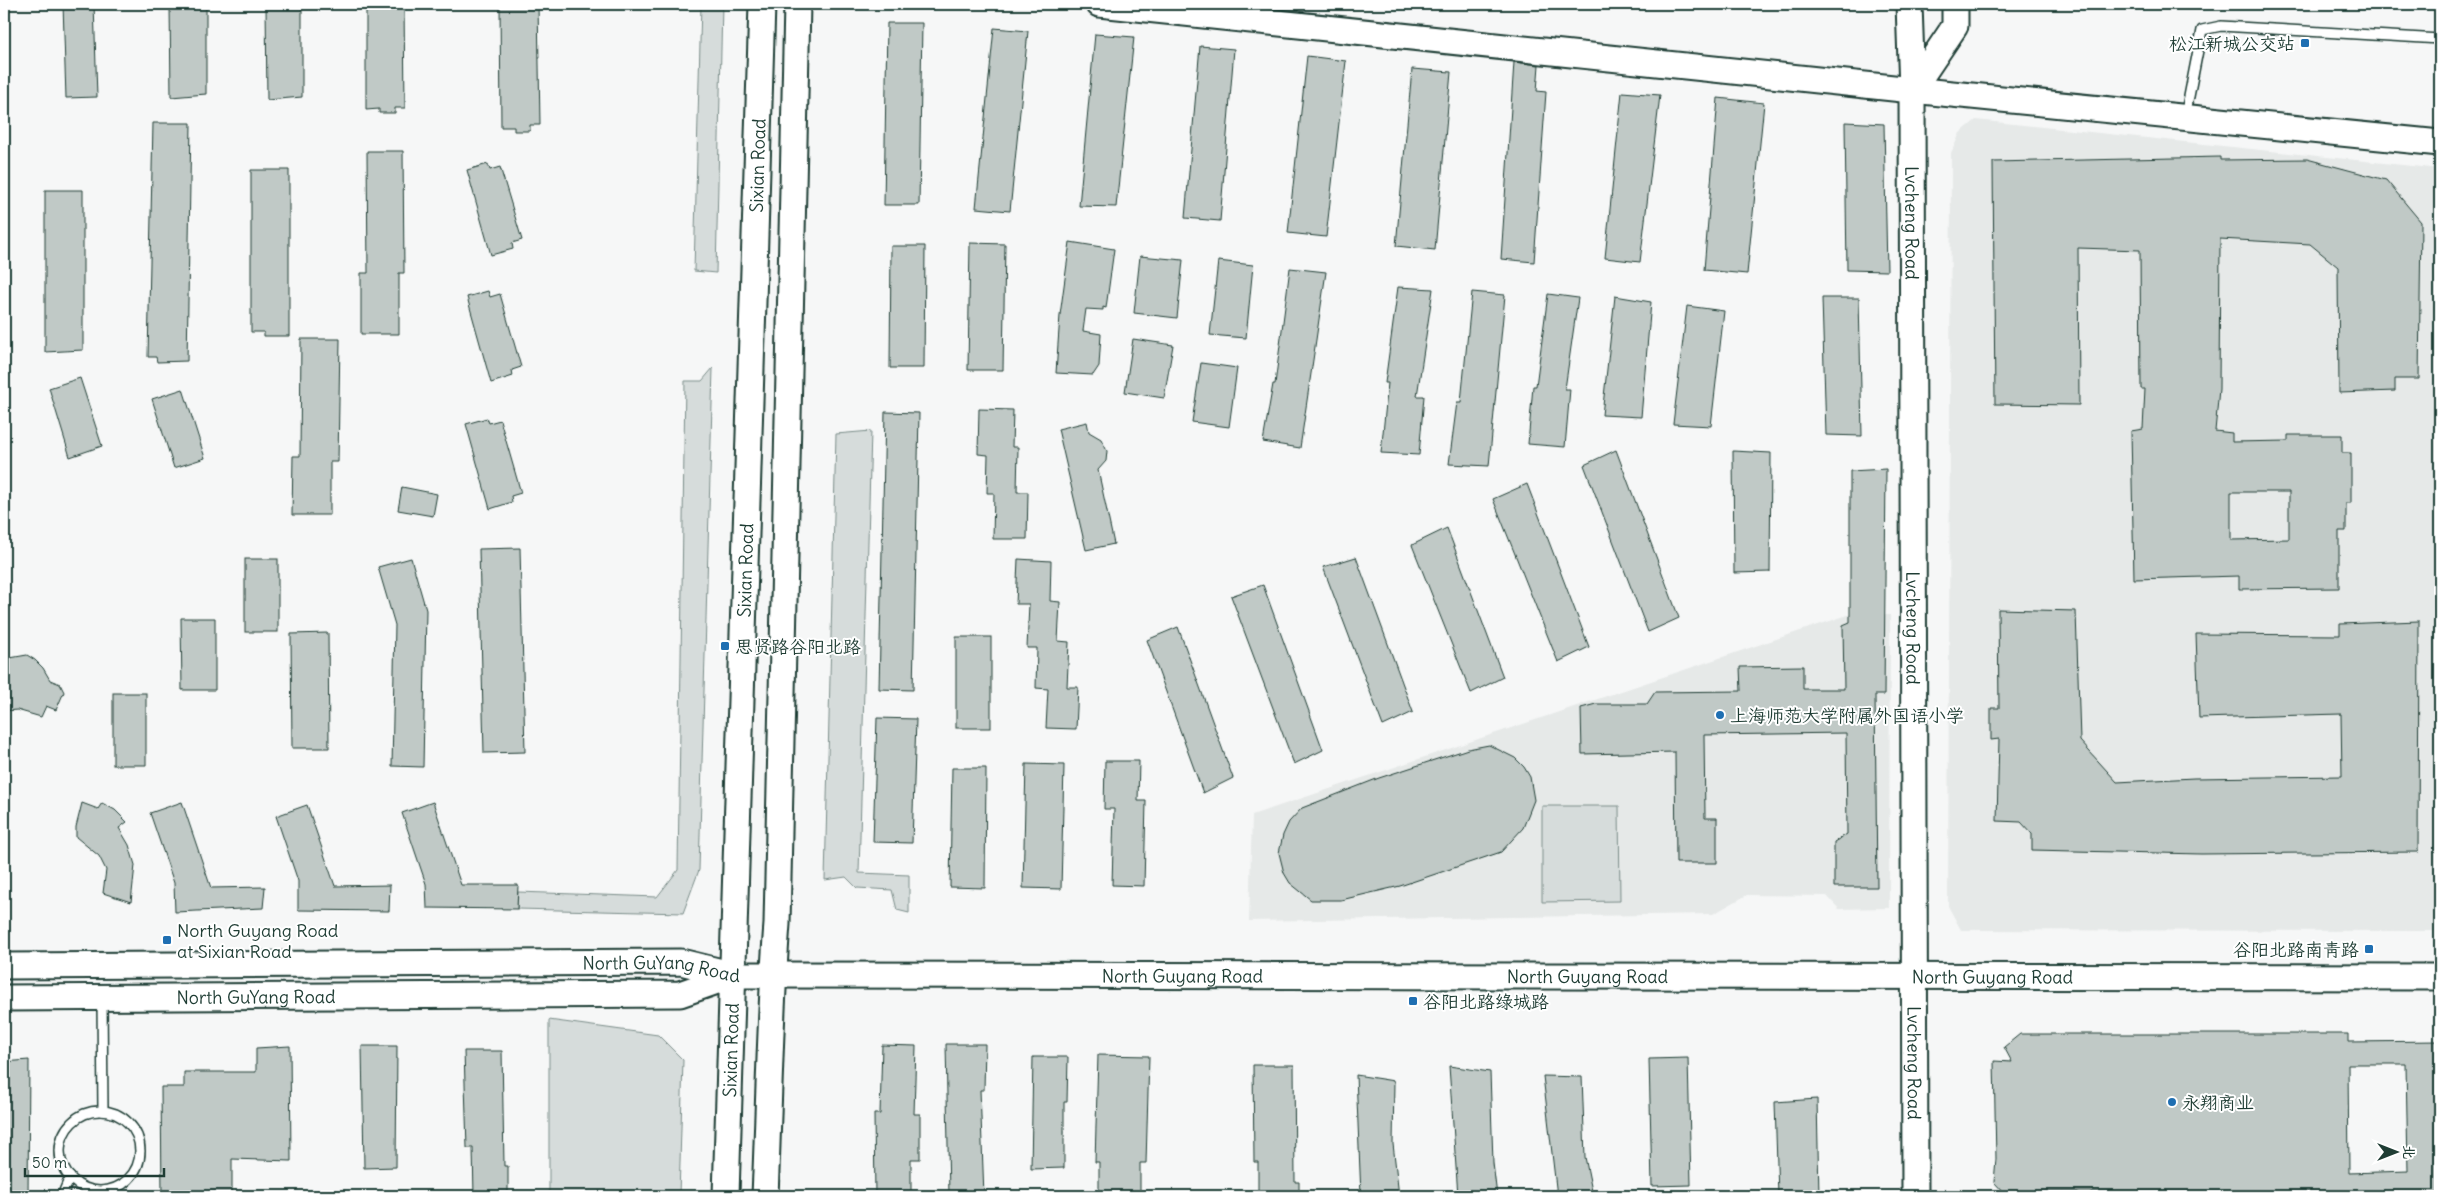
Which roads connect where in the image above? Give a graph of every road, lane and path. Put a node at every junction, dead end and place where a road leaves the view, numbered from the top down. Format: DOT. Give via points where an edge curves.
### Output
graph roads {
  1 [pos="762,4"];
  2 [pos="797,4"];
  3 [pos="1099,4"];
  4 [pos="1909,4"];
  5 [pos="1955,4"];
  6 [pos="2440,39"];
  7 [pos="1912,90"];
  8 [pos="2185,117"];
  9 [pos="2440,143"];
  10 [pos="4,966"];
  11 [pos="773,974"];
  12 [pos="734,975"];
  13 [pos="1915,976"];
  14 [pos="2440,977"];
  15 [pos="102,997"];
  16 [pos="4,998"];
  17 [pos="103,1111"];
  18 [pos="70,1177"];
  19 [pos="118,1192"];
  20 [pos="62,1196"];
  21 [pos="726,1196"];
  22 [pos="765,1196"];
  23 [pos="1915,1196"];
  1 -- 12 [label="main road, Sixian Road" via="733,922"];
  2 -- 11 [label="main road, Sixian Road" via="778,904"];
  3 -- 7 [label="main road"];
  4 -- 7 [label="main road, Lvcheng Road"];
  5 -- 7 [label="main road" via="1955,26"];
  6 -- 8 [label="lane" via="2221,26 2202,30"];
  7 -- 8 [label="main road"];
  7 -- 13 [label="main road, Lvcheng Road"];
  8 -- 9 [label="main road"];
  10 -- 12 [label="main road, North GuYang Road" via="681,962"];
  11 -- 12 [label="main road, North Guyang Road"];
  11 -- 13 [label="main road, North Guyang Road"];
  11 -- 22 [label="main road, Sixian Road"];
  12 -- 15 [label="main road, North GuYang Road" via="680,994"];
  12 -- 21 [label="main road, Sixian Road"];
  13 -- 14 [label="main road, North Guyang Road"];
  13 -- 23 [label="main road, Lvcheng Road"];
  15 -- 16 [label="main road, North GuYang Road"];
  15 -- 17 [label="lane"];
  17 -- 18 [label="lane" via="84,1115 68,1127 60,1152"];
  17 -- 19 [label="lane" via="127,1121 140,1144 136,1170"];
  18 -- 19 [label="lane" via="79,1186 91,1190"];
  18 -- 20 [label="lane"];
}
